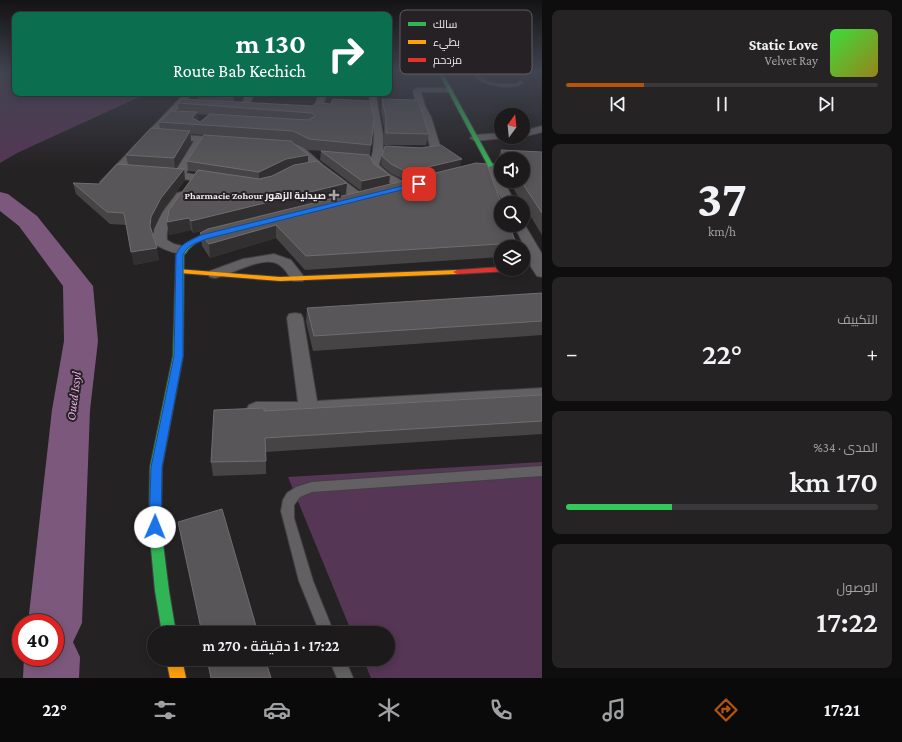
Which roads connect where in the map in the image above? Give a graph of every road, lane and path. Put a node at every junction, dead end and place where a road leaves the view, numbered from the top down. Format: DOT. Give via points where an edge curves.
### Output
graph roads {
  1 [pos="179,104"];
  2 [pos="195,104"];
  3 [pos="247,104"];
  4 [pos="320,104"];
  5 [pos="376,104"];
  6 [pos="456,104"];
  7 [pos="406,106"];
  8 [pos="421,106"];
  9 [pos="246,107"];
  10 [pos="293,110"];
  11 [pos="167,116"];
  12 [pos="181,117"];
  13 [pos="542,129"];
  14 [pos="530,132"];
  15 [pos="150,135"];
  16 [pos="197,135"];
  17 [pos="494,137"];
  18 [pos="475,138"];
  19 [pos="236,141"];
  20 [pos="279,144"];
  21 [pos="378,149"];
  22 [pos="390,150"];
  23 [pos="408,151"];
  24 [pos="361,159"];
  25 [pos="375,160"];
  26 [pos="322,162"];
  27 [pos="490,165"];
  28 [pos="302,170"];
  29 [pos="116,171"];
  30 [pos="130,172"];
  31 [pos="150,172"];
  32 [pos="179,175"];
  33 [pos="454,176"];
  34 [pos="194,178"];
  35 [pos="224,182"];
  36 [pos="103,185"];
  37 [pos="411,186"];
  38 [pos="392,191"];
  39 [pos="506,196"];
  40 [pos="365,198"];
  41 [pos="347,202"];
  42 [pos="241,228"];
  43 [pos="524,232"];
  44 [pos="181,250"];
  45 [pos="540,264"];
  46 [pos="530,266"];
  47 [pos="494,270"];
  48 [pos="180,271"];
  49 [pos="215,274"];
  50 [pos="298,278"];
  51 [pos="295,318"];
  52 [pos="542,395"];
  53 [pos="309,409"];
  54 [pos="256,410"];
  55 [pos="542,470"];
  56 [pos="168,626"];
  57 [pos="324,626"];
  58 [pos="175,666"];
  59 [pos="340,666"];
  60 [pos="178,678"];
  61 [pos="345,678"];
  1 -- 2 [label="street"];
  1 -- 11 [label="street"];
  3 -- 9 [label="street"];
  4 -- 10 [label="street" via="316,110"];
  5 -- 21 [label="street"];
  6 -- 18 [label="street"];
  7 -- 8 [label="street"];
  8 -- 23 [label="street" via="427,117 436,149"];
  11 -- 12 [label="street"];
  11 -- 15 [label="street"];
  13 -- 14 [label="street"];
  15 -- 16 [label="street"];
  15 -- 29 [label="street"];
  16 -- 19 [label="street"];
  16 -- 32 [label="street"];
  17 -- 18 [label="street"];
  18 -- 27 [label="street"];
  20 -- 26 [label="street" via="297,147 304,154"];
  21 -- 22 [label="street"];
  21 -- 25 [label="street"];
  24 -- 25 [label="street"];
  25 -- 37 [label="street" via="374,166 378,171"];
  26 -- 28 [label="street"];
  26 -- 40 [label="street"];
  27 -- 33 [label="street"];
  27 -- 39 [label="street"];
  29 -- 30 [label="street"];
  29 -- 36 [label="street"];
  31 -- 32 [label="street"];
  32 -- 34 [label="street"];
  34 -- 35 [label="street"];
  34 -- 44 [label="street" via="160,231 161,242 169,248"];
  37 -- 38 [label="street"];
  40 -- 41 [label="street"];
  42 -- 44 [label="street" via="193,241"];
  43 -- 45 [label="street"];
  44 -- 48 [label="street"];
  45 -- 46 [label="street"];
  47 -- 50 [label="street"];
  48 -- 49 [label="street"];
  48 -- 56 [label="street" via="178,356 156,467 155,527"];
  49 -- 50 [label="street"];
  49 -- 50 [label="street" via="254,260 274,258 282,260"];
  51 -- 53 [label="street"];
  52 -- 53 [label="street"];
  53 -- 54 [label="street"];
  55 -- 57 [label="lane" via="312,487 293,494 286,509 288,518 306,581"];
  58 -- 60 [label="street"];
  59 -- 61 [label="lane"];
}
